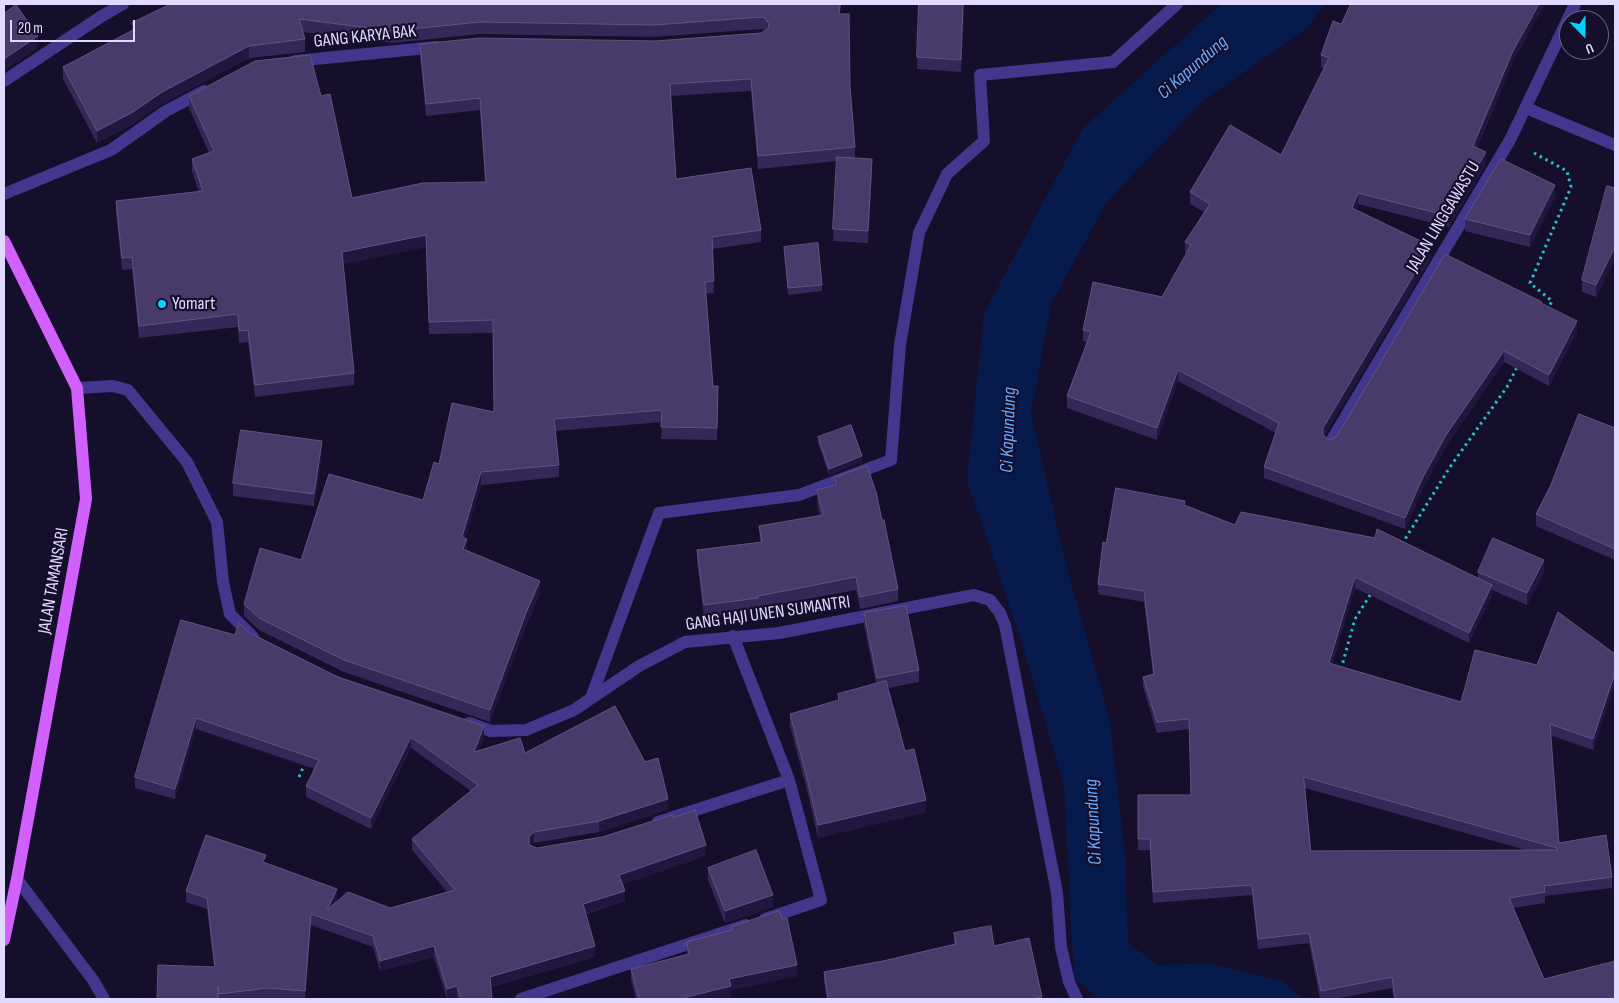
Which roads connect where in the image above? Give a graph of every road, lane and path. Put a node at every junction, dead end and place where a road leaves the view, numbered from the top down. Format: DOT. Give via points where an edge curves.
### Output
graph roads {
  1 [pos="123,4"];
  2 [pos="1177,4"];
  3 [pos="1575,4"];
  4 [pos="451,46"];
  5 [pos="282,63"];
  6 [pos="4,81"];
  7 [pos="218,84"];
  8 [pos="1526,108"];
  9 [pos="1510,140"];
  10 [pos="1615,146"];
  11 [pos="4,194"];
  12 [pos="4,241"];
  13 [pos="1543,318"];
  14 [pos="1521,361"];
  15 [pos="77,388"];
  16 [pos="1330,442"];
  17 [pos="1398,551"];
  18 [pos="1376,585"];
  19 [pos="733,636"];
  20 [pos="262,642"];
  21 [pos="1339,673"];
  22 [pos="591,698"];
  23 [pos="454,718"];
  24 [pos="306,759"];
  25 [pos="299,777"];
  26 [pos="789,780"];
  27 [pos="648,825"];
  28 [pos="17,879"];
  29 [pos="4,940"];
  30 [pos="104,999"];
  31 [pos="521,999"];
  32 [pos="1077,999"];
  1 -- 6 [label="street"];
  2 -- 22 [label="street" via="1113,62 980,75 984,141 947,174 920,232 900,345 891,460 799,494 659,513"];
  3 -- 8 [label="street, JALAN LINGGAWASTU"];
  4 -- 5 [label="street, GANG KARYA BAK"];
  7 -- 11 [label="street" via="166,111 111,150"];
  8 -- 9 [label="street, JALAN LINGGAWASTU"];
  8 -- 10 [label="street"];
  9 -- 13 [label="path" via="1568,171 1571,187 1530,283 1552,301"];
  9 -- 16 [label="street, JALAN LINGGAWASTU"];
  12 -- 15 [label="main road, JALAN TAMANSARI"];
  14 -- 17 [label="path"];
  15 -- 20 [label="street" via="113,386 128,390 187,462 217,522 222,582 230,614"];
  15 -- 28 [label="main road, JALAN TAMANSARI" via="86,499"];
  18 -- 21 [label="path" via="1356,619"];
  19 -- 22 [label="street, GANG HAJI UNEN SUMANTRI" via="684,642 639,666"];
  19 -- 26 [label="street"];
  19 -- 32 [label="street, GANG HAJI UNEN SUMANTRI" via="779,633 974,595 990,600 1005,625 1057,892 1061,947 1069,982"];
  22 -- 23 [label="street, GANG HAJI UNEN SUMANTRI" via="574,710 526,730 491,731"];
  24 -- 25 [label="path"];
  26 -- 27 [label="street"];
  26 -- 31 [label="street" via="821,900"];
  28 -- 29 [label="main road, JALAN TAMANSARI"];
  28 -- 30 [label="street"];
}
